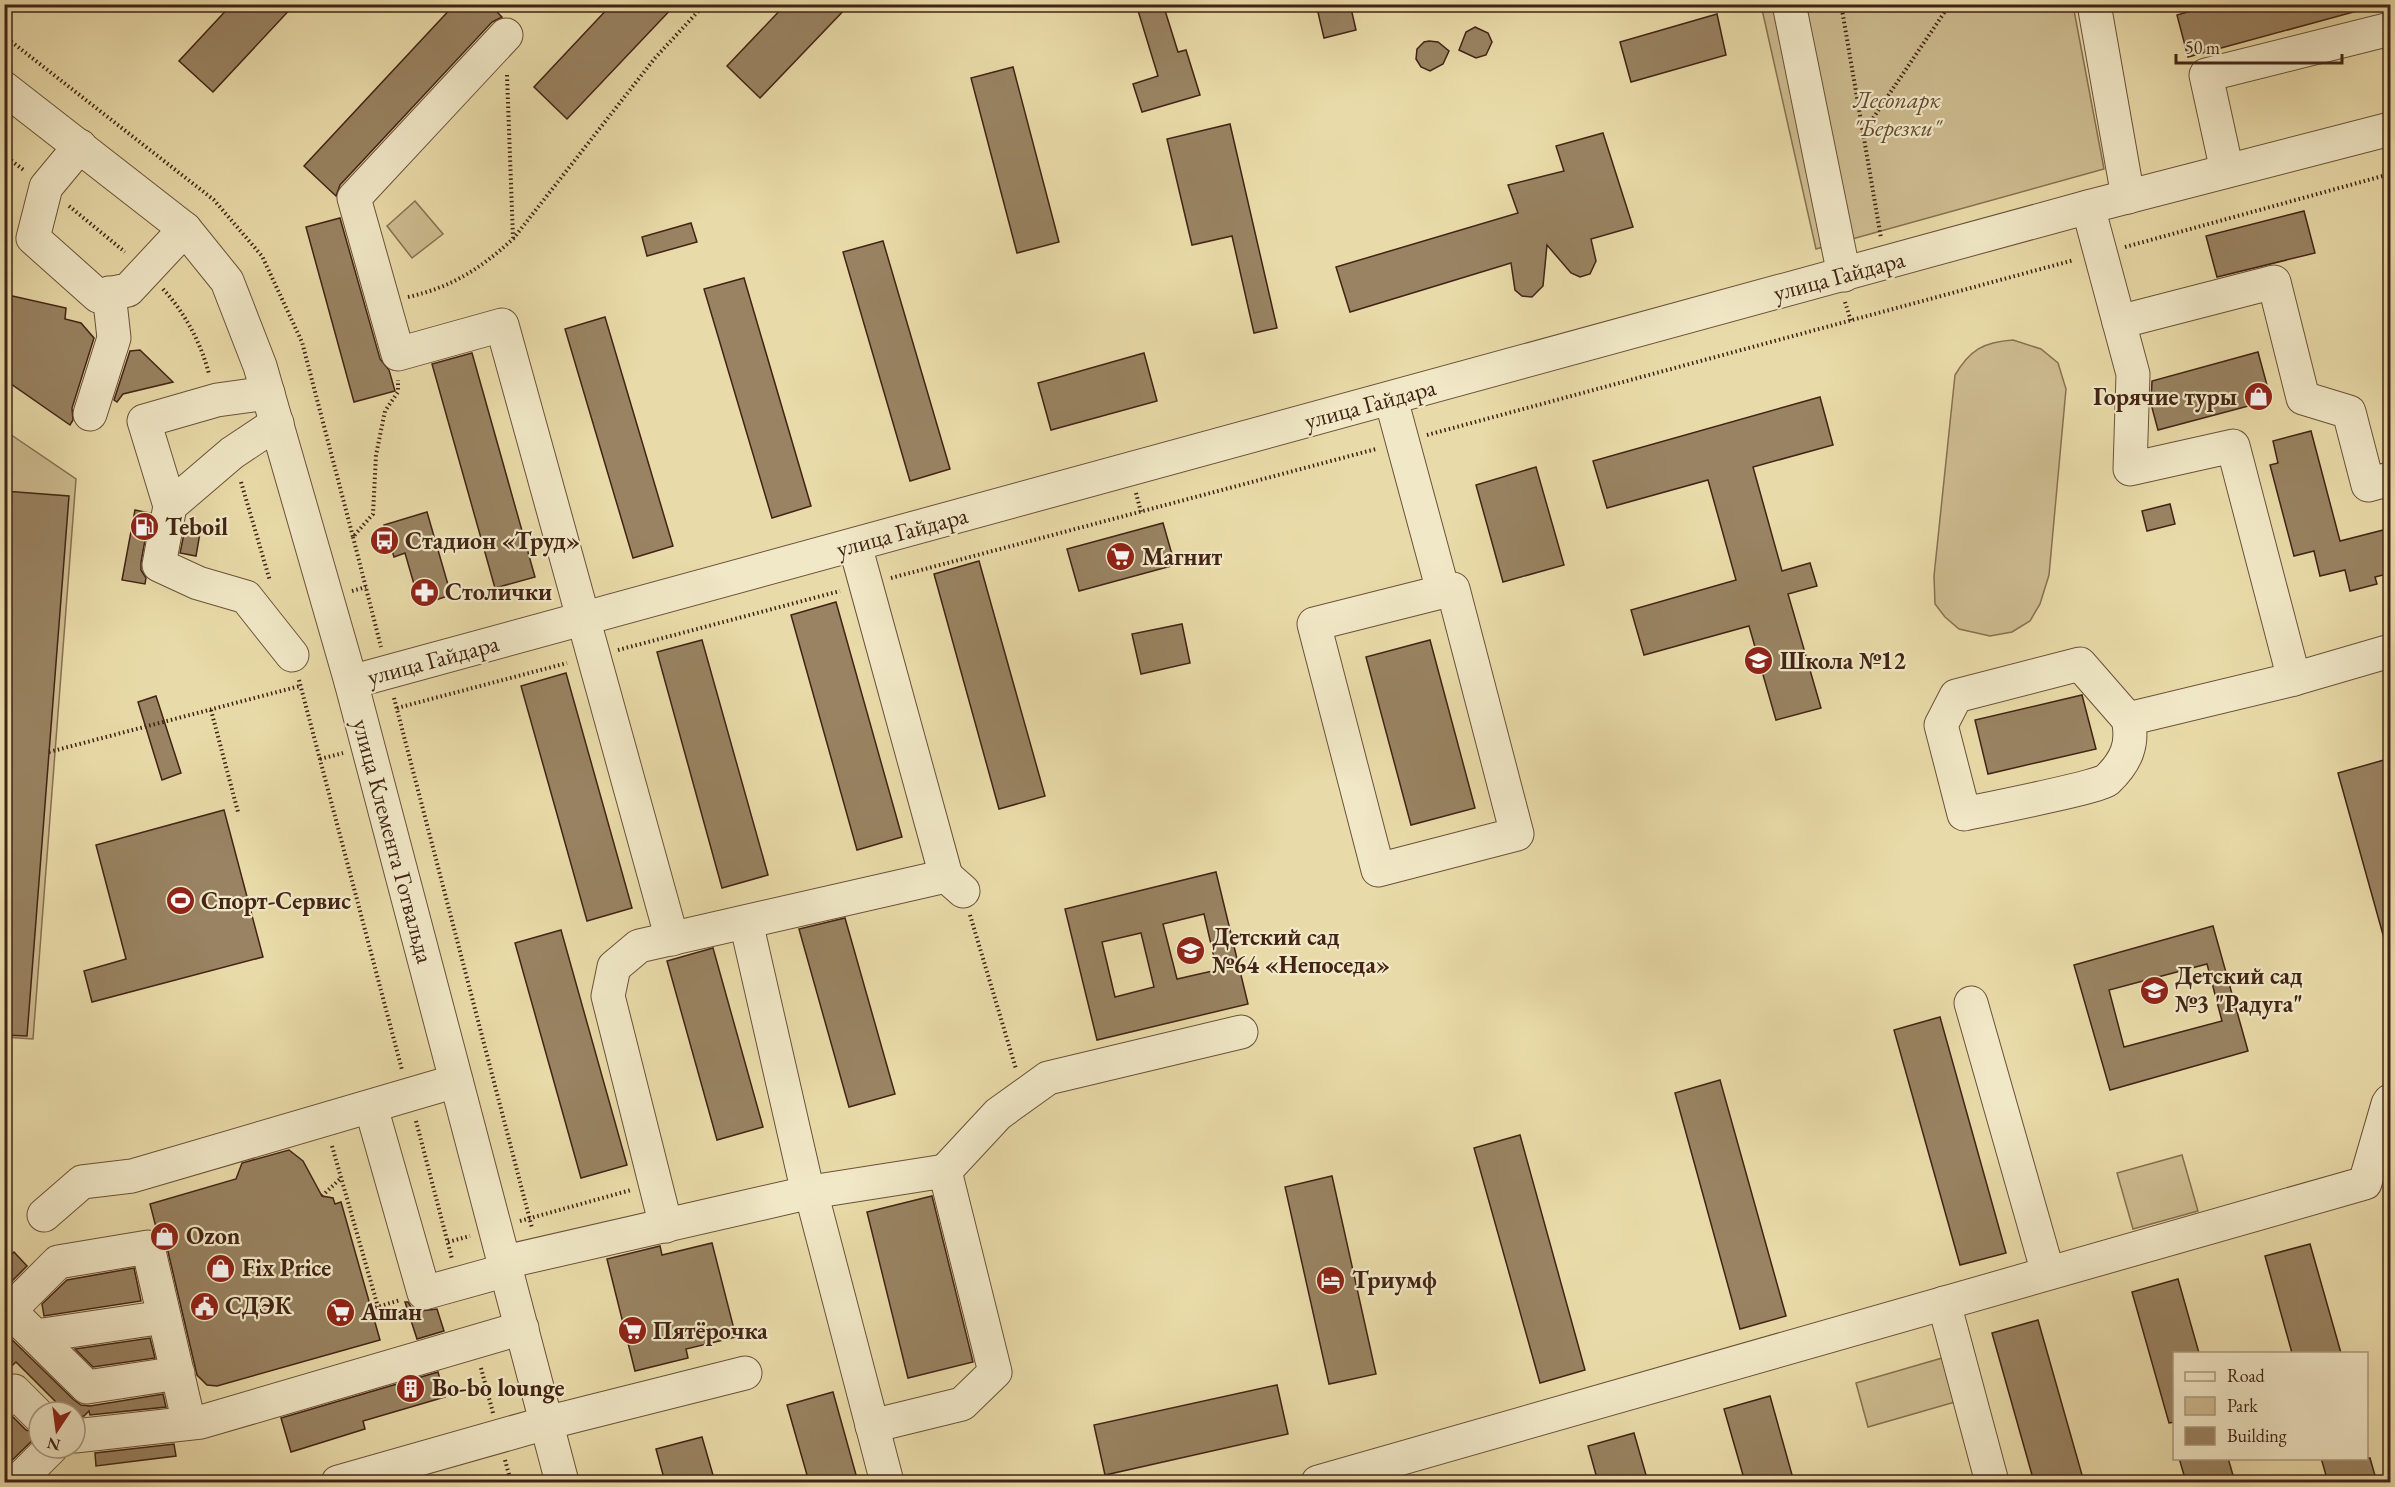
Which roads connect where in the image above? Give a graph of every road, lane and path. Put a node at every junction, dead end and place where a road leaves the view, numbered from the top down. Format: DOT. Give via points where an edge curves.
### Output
graph roads {
  1 [pos="705,4"];
  2 [pos="908,4"];
  3 [pos="1790,4"];
  4 [pos="1841,4"];
  5 [pos="1950,4"];
  6 [pos="2094,4"];
  7 [pos="908,11"];
  8 [pos="2391,29"];
  9 [pos="506,35"];
  10 [pos="4,88"];
  11 [pos="2391,129"];
  12 [pos="1863,133"];
  13 [pos="80,146"];
  14 [pos="2227,171"];
  15 [pos="2128,197"];
  16 [pos="2088,207"];
  17 [pos="185,229"];
  18 [pos="513,239"];
  19 [pos="1881,242"];
  20 [pos="1844,275"];
  21 [pos="109,293"];
  22 [pos="384,303"];
  23 [pos="2119,322"];
  24 [pos="1390,399"];
  25 [pos="273,408"];
  26 [pos="90,414"];
  27 [pos="232,453"];
  28 [pos="2391,479"];
  29 [pos="170,506"];
  30 [pos="353,537"];
  31 [pos="855,545"];
  32 [pos="272,588"];
  33 [pos="1443,591"];
  34 [pos="584,619"];
  35 [pos="2391,651"];
  36 [pos="292,655"];
  37 [pos="388,672"];
  38 [pos="2295,679"];
  39 [pos="351,682"];
  40 [pos="300,686"];
  41 [pos="211,710"];
  42 [pos="2128,719"];
  43 [pos="49,752"];
  44 [pos="238,812"];
  45 [pos="955,884"];
  46 [pos="746,922"];
  47 [pos="672,939"];
  48 [pos="1971,1003"];
  49 [pos="1241,1032"];
  50 [pos="456,1081"];
  51 [pos="409,1096"];
  52 [pos="1024,1096"];
  53 [pos="2391,1101"];
  54 [pos="371,1107"];
  55 [pos="304,1133"];
  56 [pos="945,1171"];
  57 [pos="341,1178"];
  58 [pos="655,1183"];
  59 [pos="809,1193"];
  60 [pos="322,1196"];
  61 [pos="44,1215"];
  62 [pos="529,1219"];
  63 [pos="666,1226"];
  64 [pos="496,1228"];
  65 [pos="447,1242"];
  66 [pos="538,1255"];
  67 [pos="506,1266"];
  68 [pos="2048,1273"];
  69 [pos="459,1283"];
  70 [pos="1944,1303"];
  71 [pos="378,1307"];
  72 [pos="5,1314"];
  73 [pos="164,1317"];
  74 [pos="522,1328"];
  75 [pos="36,1336"];
  76 [pos="474,1342"];
  77 [pos="178,1373"];
  78 [pos="745,1373"];
  79 [pos="4,1401"];
  80 [pos="27,1404"];
  81 [pos="546,1423"];
  82 [pos="189,1424"];
  83 [pos="872,1426"];
  84 [pos="87,1435"];
  85 [pos="499,1436"];
  86 [pos="39,1460"];
  87 [pos="17,1482"];
  88 [pos="338,1482"];
  89 [pos="511,1482"];
  90 [pos="562,1482"];
  91 [pos="887,1482"];
  92 [pos="1318,1482"];
  93 [pos="1992,1482"];
  1 -- 18 [label="path" via="655,58"];
  2 -- 7 [label="path"];
  3 -- 20 [label="street"];
  4 -- 12 [label="path"];
  5 -- 12 [label="path"];
  6 -- 15 [label="street"];
  8 -- 14 [label="street" via="2206,75"];
  9 -- 18 [label="path"];
  9 -- 22 [label="street" via="354,198"];
  10 -- 13 [label="street, улица Клемента Готвальда"];
  11 -- 14 [label="street, улица Гайдара"];
  12 -- 19 [label="path"];
  13 -- 17 [label="street, улица Клемента Готвальда"];
  13 -- 21 [label="street" via="46,187 33,238 98,296"];
  14 -- 15 [label="street, улица Гайдара"];
  15 -- 16 [label="street, улица Гайдара"];
  16 -- 20 [label="street, улица Гайдара"];
  16 -- 23 [label="street"];
  17 -- 21 [label="street" via="128,290"];
  17 -- 25 [label="street, улица Клемента Готвальда" via="227,281"];
  18 -- 22 [label="path" via="485,264 437,291"];
  20 -- 24 [label="street, улица Гайдара"];
  21 -- 26 [label="street" via="114,338"];
  22 -- 34 [label="street" via="398,354 502,325"];
  23 -- 28 [label="street" via="2274,282 2303,398 2349,412 2368,485"];
  23 -- 38 [label="street" via="2133,374 2130,469 2233,446"];
  24 -- 31 [label="street, улица Гайдара"];
  24 -- 33 [label="street"];
  25 -- 27 [label="street"];
  25 -- 29 [label="street" via="217,400 144,421"];
  25 -- 39 [label="street, улица Клемента Готвальда"];
  27 -- 29 [label="street"];
  27 -- 32 [label="path"];
  29 -- 36 [label="street" via="159,565 198,583 246,597"];
  30 -- 37 [label="path"];
  31 -- 34 [label="street, улица Гайдара"];
  31 -- 45 [label="street"];
  33 -- 33 [label="street" via="1314,624 1378,870 1516,834 1453,589"];
  34 -- 37 [label="street, улица Гайдара"];
  34 -- 47 [label="street"];
  35 -- 38 [label="street"];
  36 -- 40 [label="path"];
  37 -- 39 [label="street, улица Гайдара"];
  37 -- 62 [label="path"];
  38 -- 42 [label="street"];
  39 -- 50 [label="street, улица Клемента Готвальда"];
  40 -- 41 [label="path"];
  40 -- 51 [label="path"];
  41 -- 43 [label="path"];
  41 -- 44 [label="path"];
  42 -- 42 [label="street" via="2129,752 2105,782 1964,814 1941,725 1956,696 2080,664"];
  45 -- 46 [label="street"];
  45 -- 52 [label="path"];
  46 -- 47 [label="street"];
  46 -- 59 [label="street"];
  47 -- 58 [label="street" via="639,946 614,967 608,996"];
  48 -- 68 [label="street"];
  49 -- 52 [label="street" via="1048,1078"];
  50 -- 51 [label="street"];
  50 -- 64 [label="street, улица Клемента Готвальда"];
  51 -- 54 [label="street"];
  51 -- 65 [label="path"];
  52 -- 56 [label="street" via="998,1114"];
  53 -- 68 [label="street" via="2365,1183"];
  54 -- 55 [label="street"];
  54 -- 69 [label="street" via="424,1293"];
  55 -- 57 [label="path"];
  55 -- 61 [label="street" via="132,1176 82,1182"];
  56 -- 59 [label="street"];
  56 -- 83 [label="street" via="995,1372 962,1404"];
  57 -- 60 [label="path"];
  57 -- 71 [label="path"];
  58 -- 62 [label="path"];
  58 -- 63 [label="street"];
  59 -- 63 [label="street"];
  59 -- 83 [label="street"];
  62 -- 64 [label="path"];
  62 -- 66 [label="path"];
  63 -- 66 [label="street"];
  64 -- 65 [label="path"];
  64 -- 67 [label="street, улица Клемента Готвальда"];
  65 -- 69 [label="path"];
  66 -- 67 [label="street"];
  67 -- 69 [label="street"];
  67 -- 74 [label="street, улица Клемента Готвальда"];
  68 -- 70 [label="street"];
  70 -- 92 [label="street"];
  70 -- 93 [label="street"];
  72 -- 73 [label="street" via="58,1262 148,1246"];
  72 -- 75 [label="street" via="15,1316"];
  73 -- 75 [label="street"];
  73 -- 77 [label="street"];
  74 -- 76 [label="street"];
  74 -- 81 [label="street, улица Клемента Готвальда"];
  75 -- 77 [label="street" via="87,1387"];
  76 -- 82 [label="street"];
  76 -- 85 [label="path"];
  77 -- 82 [label="street"];
  78 -- 81 [label="street"];
  79 -- 80 [label="street" via="14,1391"];
  81 -- 85 [label="street"];
  81 -- 90 [label="street, улица Клемента Готвальда"];
  82 -- 84 [label="street"];
  83 -- 91 [label="street"];
  85 -- 88 [label="street"];
  85 -- 89 [label="path"];
  86 -- 87 [label="street"];
}
